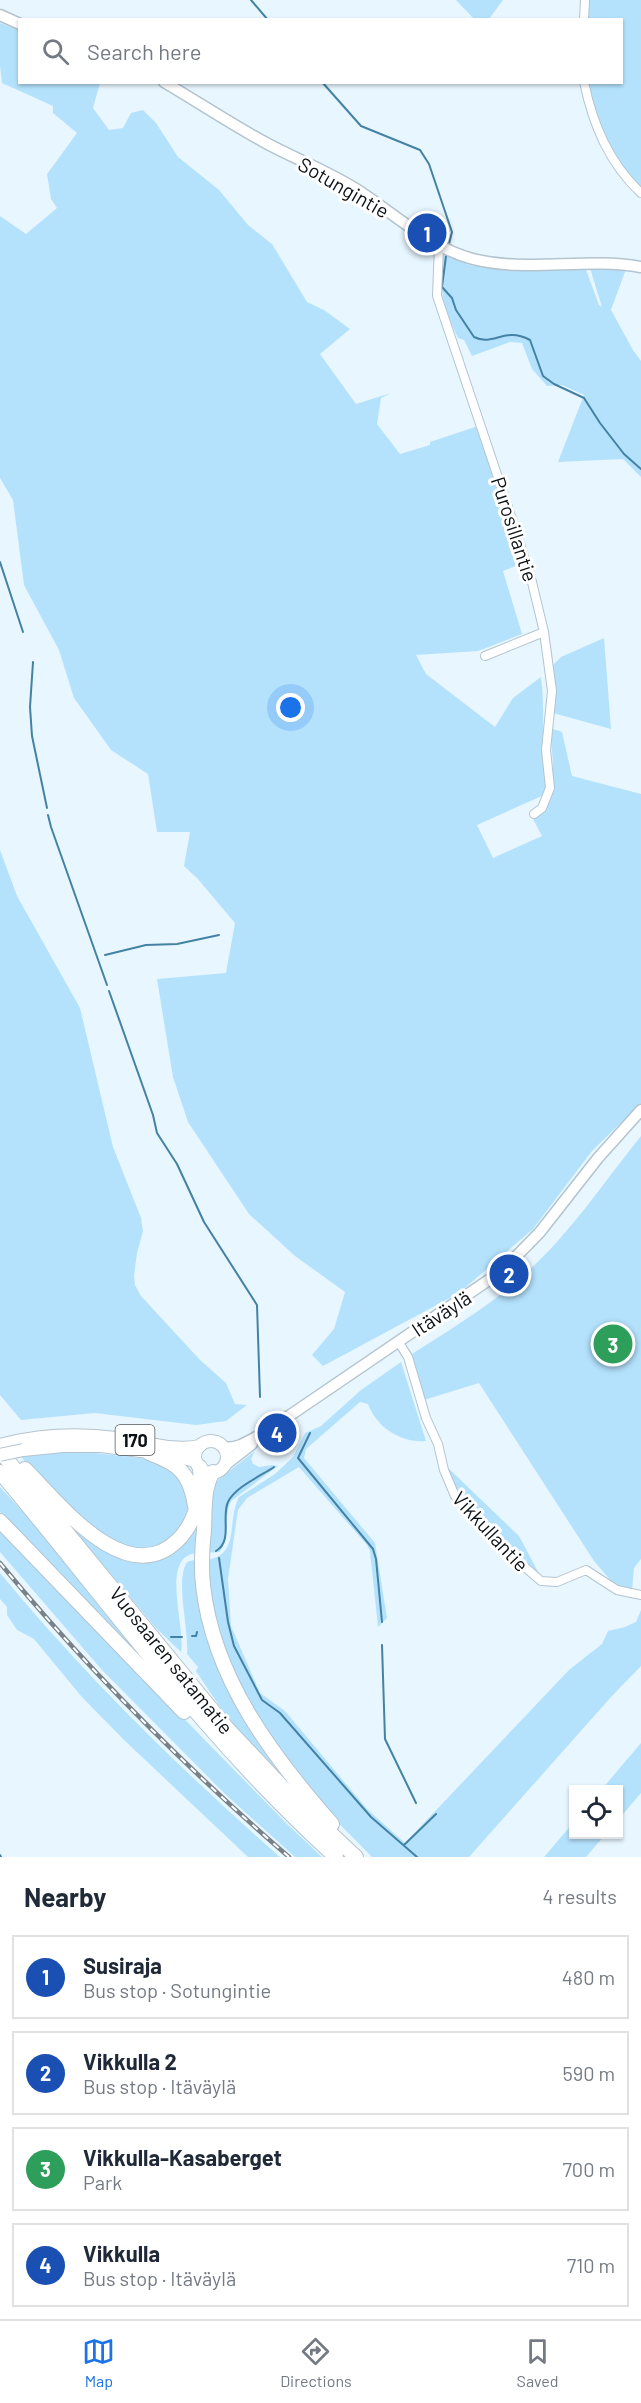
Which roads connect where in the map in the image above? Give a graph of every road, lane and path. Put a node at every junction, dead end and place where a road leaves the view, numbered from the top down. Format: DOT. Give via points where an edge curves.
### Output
graph roads {
  1 [pos="585,0"];
  2 [pos="0,15"];
  3 [pos="584,18"];
  4 [pos="18,23"];
  5 [pos="167,84"];
  6 [pos="585,84"];
  7 [pos="641,193"];
  8 [pos="439,245"];
  9 [pos="641,267"];
  10 [pos="544,632"];
  11 [pos="485,656"];
  12 [pos="534,814"];
  13 [pos="641,1110"];
  14 [pos="398,1341"];
  15 [pos="264,1432"];
  16 [pos="19,1445"];
  17 [pos="200,1446"];
  18 [pos="224,1447"];
  19 [pos="0,1450"];
  20 [pos="149,1453"];
  21 [pos="198,1464"];
  22 [pos="219,1469"];
  23 [pos="0,1472"];
  24 [pos="196,1508"];
  25 [pos="0,1521"];
  26 [pos="641,1595"];
  27 [pos="231,1753"];
  28 [pos="336,1857"];
  29 [pos="356,1857"];
  30 [pos="365,1857"];
  1 -- 3 [label="street"];
  2 -- 4 [label="main road"];
  5 -- 8 [label="main road, Sotungintie" via="265,143 345,182"];
  6 -- 7 [label="street" via="596,129 628,181"];
  8 -- 9 [label="main road, Sotungintie" via="472,259 508,264 597,263"];
  8 -- 10 [label="street, Purosillantie" via="437,296 516,528"];
  10 -- 11 [label="street"];
  10 -- 12 [label="street, Purosillantie" via="552,691 546,750 550,788 542,808"];
  13 -- 14 [label="main road, Itäväylä" via="511,1263"];
  14 -- 15 [label="main road, Itäväylä"];
  14 -- 26 [label="street, Vikkullantie" via="408,1357 452,1489 498,1544 541,1581 554,1582 586,1570 617,1590"];
  15 -- 18 [label="main road, Itäväylä" via="238,1446"];
  15 -- 22 [label="main road, Itäväylä"];
  16 -- 17 [label="main road, 170" via="78,1435 134,1440 174,1449"];
  16 -- 19 [label="main road, 170, bridge"];
  16 -- 20 [label="main road, 170"];
  17 -- 18 [label="main road" via="213,1441"];
  17 -- 21 [label="main road"];
  18 -- 22 [label="main road" via="227,1455"];
  19 -- 24 [label="highway" via="19,1462 89,1532 122,1552 146,1555 167,1549 187,1531"];
  19 -- 29 [label="highway, Vuosaaren satamatie" via="225,1727"];
  20 -- 21 [label="main road, 170" via="187,1458"];
  20 -- 24 [label="highway" via="181,1470 191,1486"];
  21 -- 22 [label="main road" via="204,1470"];
  21 -- 24 [label="highway" via="201,1485"];
  22 -- 30 [label="highway" via="207,1486 202,1566 207,1612 220,1657 267,1745 318,1809"];
  23 -- 27 [label="highway, Vuosaaren satamatie"];
  25 -- 27 [label="highway" via="185,1713"];
  27 -- 28 [label="highway, Vuosaaren satamatie"];
}
